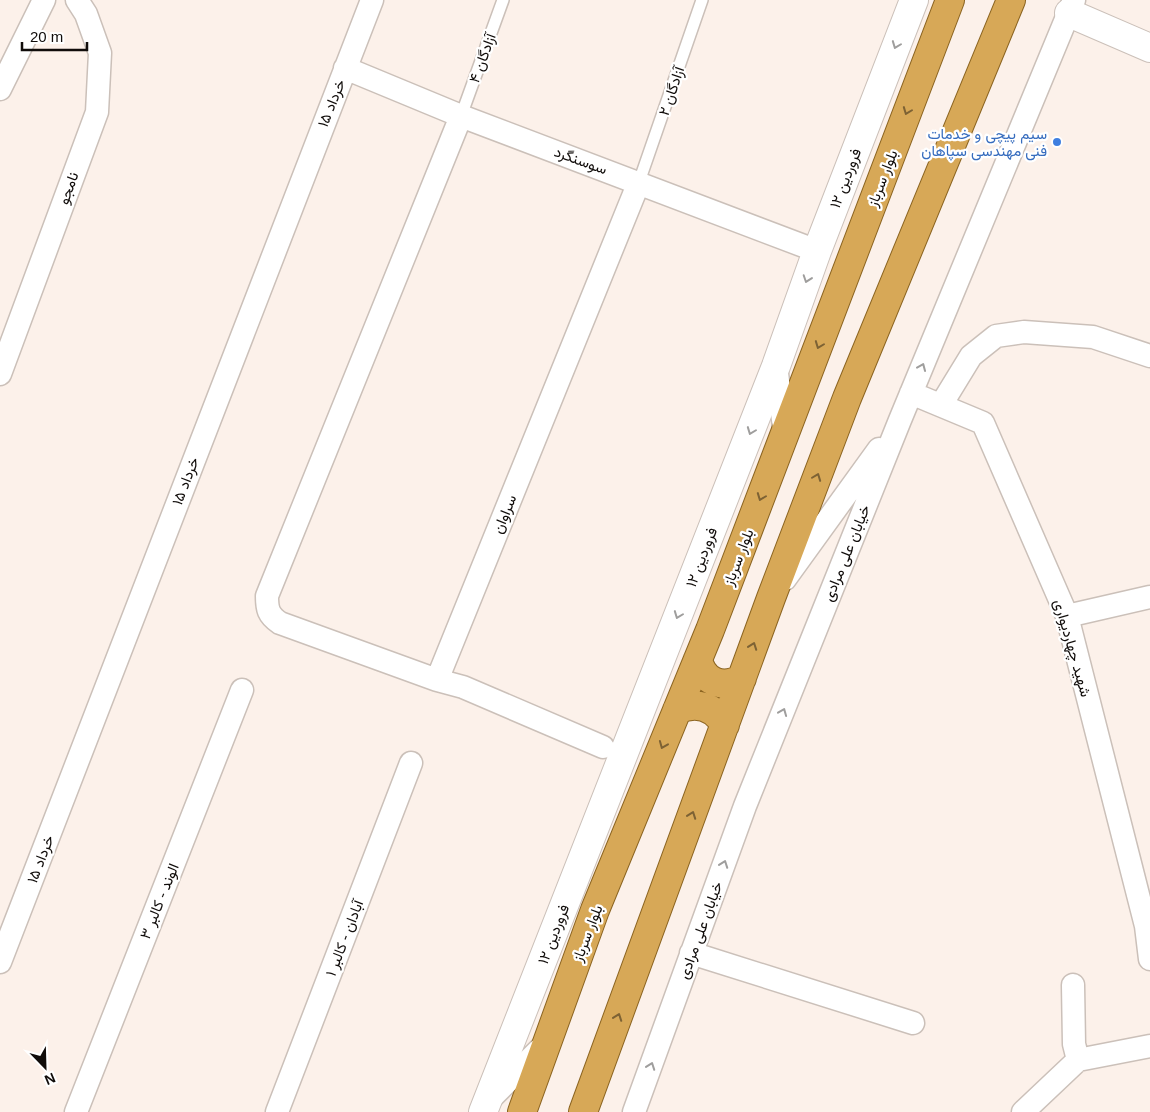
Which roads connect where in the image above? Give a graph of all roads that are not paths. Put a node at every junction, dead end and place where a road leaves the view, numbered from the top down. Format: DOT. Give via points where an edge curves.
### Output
graph roads {
  1 [pos="44,0"];
  2 [pos="77,0"];
  3 [pos="372,0"];
  4 [pos="503,0"];
  5 [pos="702,0"];
  6 [pos="914,0"];
  7 [pos="950,0"];
  8 [pos="1010,0"];
  9 [pos="1071,6"];
  10 [pos="1150,48"];
  11 [pos="346,68"];
  12 [pos="0,89"];
  13 [pos="461,116"];
  14 [pos="639,182"];
  15 [pos="817,251"];
  16 [pos="1150,356"];
  17 [pos="776,366"];
  18 [pos="0,374"];
  19 [pos="911,393"];
  20 [pos="941,405"];
  21 [pos="900,420"];
  22 [pos="785,435"];
  23 [pos="1150,597"];
  24 [pos="771,598"];
  25 [pos="1067,616"];
  26 [pos="698,659"];
  27 [pos="742,678"];
  28 [pos="437,680"];
  29 [pos="242,690"];
  30 [pos="677,710"];
  31 [pos="725,725"];
  32 [pos="603,747"];
  33 [pos="411,763"];
  34 [pos="691,952"];
  35 [pos="1150,959"];
  36 [pos="0,962"];
  37 [pos="1072,985"];
  38 [pos="913,1023"];
  39 [pos="546,1042"];
  40 [pos="1150,1046"];
  41 [pos="1078,1060"];
  42 [pos="485,1107"];
  43 [pos="76,1112"];
  44 [pos="277,1112"];
  45 [pos="522,1112"];
  46 [pos="583,1112"];
  47 [pos="634,1112"];
  48 [pos="1023,1112"];
  1 -- 12 [label="street"];
  2 -- 18 [label="street, نامجو" via="86,14 100,53 97,112"];
  3 -- 11 [label="street, ۱۵ خرداد"];
  4 -- 13 [label="lane, آزادگان ۴"];
  5 -- 14 [label="lane, آزادگان ۲"];
  6 -- 15 [label="street, ۱۲ فروردین, one-way"];
  7 -- 22 [label="highway, بلوار سرباز, one-way"];
  24 -- 8 [label="highway, one-way" via="847,398"];
  9 -- 10 [label="street"];
  19 -- 9 [label="street, خیابان علی مرادی, one-way"];
  11 -- 13 [label="street, سوسنگرد"];
  11 -- 36 [label="street, ۱۵ خرداد"];
  13 -- 14 [label="street, سوسنگرد"];
  13 -- 28 [label="street" via="267,596 270,616 280,622"];
  14 -- 15 [label="street, سوسنگرد"];
  14 -- 28 [label="street, سراوان"];
  15 -- 17 [label="street, ۱۲ فروردین, one-way"];
  16 -- 20 [label="street" via="1093,337 1024,332 996,336 970,356"];
  17 -- 22 [label="street"];
  17 -- 42 [label="street, ۱۲ فروردین, one-way"];
  19 -- 20 [label="street, شهید چهاردیواری"];
  19 -- 21 [label="street, خیابان علی مرادی"];
  20 -- 25 [label="street, شهید چهاردیواری" via="983,423"];
  21 -- 24 [label="street"];
  34 -- 21 [label="street, خیابان علی مرادی, one-way" via="745,806"];
  22 -- 26 [label="highway, بلوار سرباز, one-way"];
  23 -- 25 [label="street"];
  27 -- 24 [label="highway, one-way"];
  25 -- 35 [label="street, شهید چهاردیواری" via="1146,926"];
  26 -- 27 [label="highway" via="704,674 718,683 726,684"];
  26 -- 30 [label="highway, بلوار سرباز"];
  27 -- 31 [label="highway"];
  28 -- 32 [label="street" via="463,687"];
  29 -- 43 [label="street, الوند - کالبر ۳"];
  30 -- 31 [label="highway" via="686,706 704,706 720,716"];
  30 -- 39 [label="highway, بلوار سرباز, one-way" via="595,910"];
  46 -- 31 [label="highway, one-way"];
  33 -- 44 [label="street, آبادان - کالبر ۱"];
  34 -- 38 [label="street"];
  47 -- 34 [label="street, خیابان علی مرادی, one-way"];
  37 -- 41 [label="street" via="1074,1044"];
  39 -- 42 [label="street"];
  39 -- 45 [label="highway, بلوار سرباز"];
  40 -- 41 [label="street"];
  41 -- 48 [label="street"];
}
